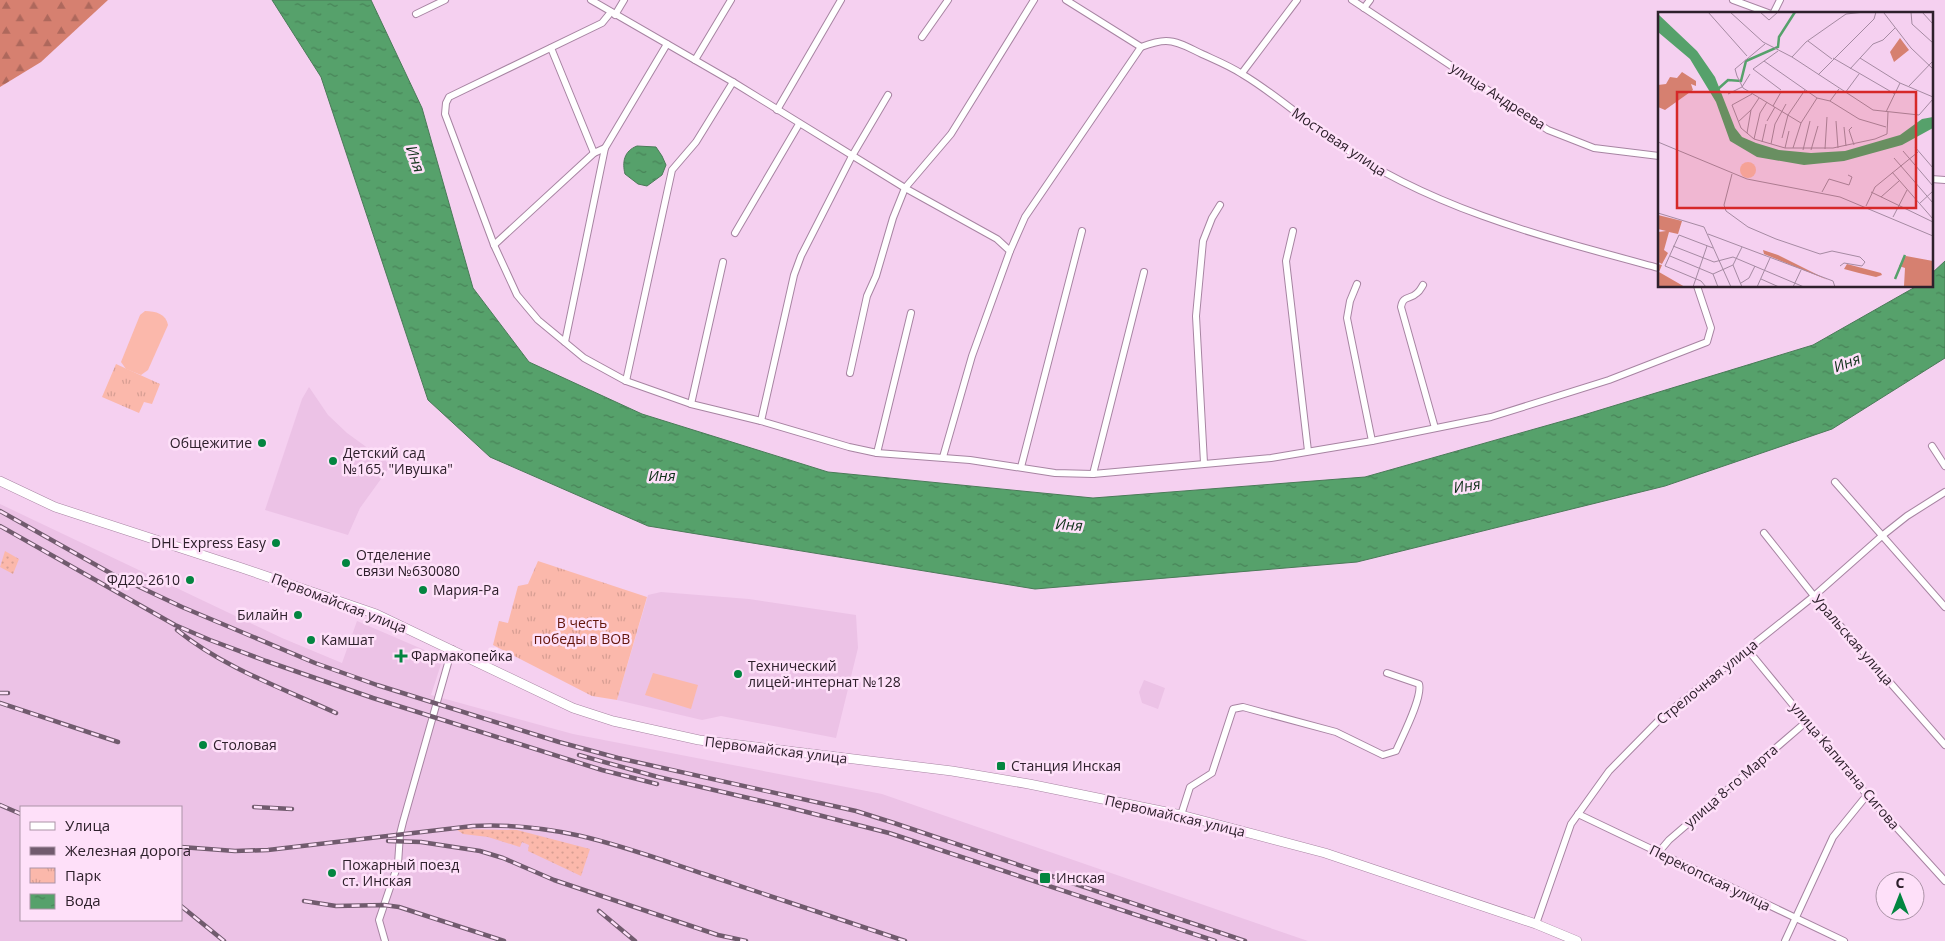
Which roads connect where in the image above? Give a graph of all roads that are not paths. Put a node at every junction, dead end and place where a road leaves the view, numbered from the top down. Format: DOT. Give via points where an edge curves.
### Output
graph roads {
  1 [pos="445,0"];
  2 [pos="591,0"];
  3 [pos="624,0"];
  4 [pos="731,0"];
  5 [pos="841,0"];
  6 [pos="948,0"];
  7 [pos="1034,0"];
  8 [pos="1066,0"];
  9 [pos="1297,0"];
  10 [pos="1352,0"];
  11 [pos="1370,0"];
  12 [pos="1733,0"];
  13 [pos="1780,0"];
  14 [pos="1364,8"];
  15 [pos="1766,12"];
  16 [pos="1773,12"];
  17 [pos="416,14"];
  18 [pos="613,14"];
  19 [pos="922,38"];
  20 [pos="667,44"];
  21 [pos="1141,47"];
  22 [pos="551,48"];
  23 [pos="695,60"];
  24 [pos="1242,73"];
  25 [pos="733,82"];
  26 [pos="888,95"];
  27 [pos="777,110"];
  28 [pos="799,124"];
  29 [pos="605,148"];
  30 [pos="594,153"];
  31 [pos="852,156"];
  32 [pos="1658,156"];
  33 [pos="1932,179"];
  34 [pos="1945,180"];
  35 [pos="905,188"];
  36 [pos="1220,205"];
  37 [pos="1293,231"];
  38 [pos="1082,232"];
  39 [pos="735,233"];
  40 [pos="494,245"];
  41 [pos="1010,251"];
  42 [pos="722,262"];
  43 [pos="1658,268"];
  44 [pos="1144,272"];
  45 [pos="1357,284"];
  46 [pos="1423,285"];
  47 [pos="1698,288"];
  48 [pos="910,313"];
  49 [pos="565,342"];
  50 [pos="850,373"];
  51 [pos="626,381"];
  52 [pos="691,404"];
  53 [pos="761,421"];
  54 [pos="1435,428"];
  55 [pos="1372,441"];
  56 [pos="1932,446"];
  57 [pos="1308,451"];
  58 [pos="877,453"];
  59 [pos="943,457"];
  60 [pos="1204,464"];
  61 [pos="1945,466"];
  62 [pos="1021,467"];
  63 [pos="1093,474"];
  64 [pos="0,480"];
  65 [pos="1835,482"];
  66 [pos="1945,492"];
  67 [pos="1764,533"];
  68 [pos="1883,535"];
  69 [pos="1814,596"];
  70 [pos="1945,607"];
  71 [pos="452,649"];
  72 [pos="1747,649"];
  73 [pos="1387,673"];
  74 [pos="1806,722"];
  75 [pos="1945,745"];
  76 [pos="1867,795"];
  77 [pos="1578,814"];
  78 [pos="1181,815"];
  79 [pos="1658,853"];
  80 [pos="1945,881"];
  81 [pos="1795,918"];
  82 [pos="1536,924"];
  83 [pos="385,941"];
  84 [pos="1577,941"];
  85 [pos="1785,941"];
  86 [pos="1844,941"];
  1 -- 17 [label="street"];
  2 -- 18 [label="street"];
  3 -- 18 [label="street"];
  4 -- 23 [label="street"];
  5 -- 27 [label="street"];
  6 -- 19 [label="street"];
  7 -- 35 [label="street" via="951,134"];
  8 -- 21 [label="street"];
  9 -- 24 [label="street"];
  10 -- 14 [label="street, улица Андреева"];
  11 -- 14 [label="street"];
  12 -- 15 [label="street"];
  13 -- 16 [label="street"];
  14 -- 32 [label="street, улица Андреева" via="1548,130 1594,148"];
  18 -- 20 [label="street"];
  18 -- 22 [label="street" via="602,23"];
  20 -- 23 [label="street"];
  20 -- 29 [label="street"];
  21 -- 24 [label="street, Мостовая улица" via="1154,42 1181,44"];
  21 -- 41 [label="street" via="1025,217"];
  22 -- 30 [label="street"];
  22 -- 40 [label="street" via="449,97 446,103 445,114"];
  23 -- 25 [label="street"];
  24 -- 43 [label="street, Мостовая улица" via="1366,163 1400,181 1490,218"];
  25 -- 27 [label="street"];
  25 -- 51 [label="street" via="696,142 672,170"];
  26 -- 31 [label="street"];
  27 -- 28 [label="street"];
  28 -- 31 [label="street"];
  28 -- 39 [label="street"];
  29 -- 30 [label="street"];
  29 -- 49 [label="street"];
  30 -- 40 [label="street"];
  31 -- 35 [label="street"];
  31 -- 53 [label="street" via="794,275"];
  33 -- 34 [label="street"];
  35 -- 41 [label="street" via="997,239"];
  35 -- 50 [label="street" via="867,296"];
  36 -- 60 [label="street" via="1202,241 1196,316"];
  37 -- 57 [label="street" via="1286,261"];
  38 -- 62 [label="street"];
  40 -- 49 [label="street" via="517,294 538,320"];
  41 -- 59 [label="street" via="972,356"];
  42 -- 52 [label="street"];
  44 -- 63 [label="street"];
  45 -- 55 [label="street" via="1347,318"];
  46 -- 54 [label="street" via="1417,293 1402,300 1401,307"];
  47 -- 54 [label="street" via="1711,328 1707,342 1609,380 1500,414"];
  48 -- 58 [label="street"];
  49 -- 51 [label="street" via="584,358"];
  51 -- 52 [label="street"];
  52 -- 53 [label="street"];
  53 -- 58 [label="street"];
  54 -- 55 [label="street"];
  55 -- 57 [label="street"];
  56 -- 61 [label="street"];
  57 -- 60 [label="street"];
  58 -- 59 [label="street"];
  59 -- 62 [label="street"];
  60 -- 63 [label="street"];
  62 -- 63 [label="street" via="1055,474"];
  64 -- 71 [label="main road, Первомайская улица" via="55,507 376,614"];
  65 -- 68 [label="street"];
  66 -- 68 [label="street, Стрелочная улица"];
  67 -- 69 [label="street, Уральская улица"];
  68 -- 69 [label="street, Стрелочная улица"];
  68 -- 70 [label="street"];
  69 -- 72 [label="street, Стрелочная улица"];
  69 -- 75 [label="street, Уральская улица"];
  71 -- 78 [label="main road, Первомайская улица" via="573,708 641,728 699,740 952,771"];
  71 -- 83 [label="street" via="403,822 398,864 378,920"];
  72 -- 74 [label="street, улица Капитана Сигова"];
  72 -- 77 [label="street, Стрелочная улица" via="1648,730 1609,771"];
  73 -- 78 [label="street" via="1420,686 1396,751 1383,755 1336,732 1243,707 1233,709 1212,773 1190,787"];
  74 -- 76 [label="street, улица Капитана Сигова"];
  74 -- 79 [label="street, улица 8-го Марта"];
  76 -- 80 [label="street, улица Капитана Сигова"];
  76 -- 81 [label="street" via="1832,837"];
  77 -- 79 [label="street, Перекопская улица"];
  77 -- 82 [label="street, Стрелочная улица" via="1571,824"];
  78 -- 82 [label="main road, Первомайская улица" via="1325,853"];
  79 -- 81 [label="street, Перекопская улица"];
  81 -- 85 [label="street"];
  81 -- 86 [label="street, Перекопская улица"];
  82 -- 84 [label="main road, Первомайская улица"];
}
